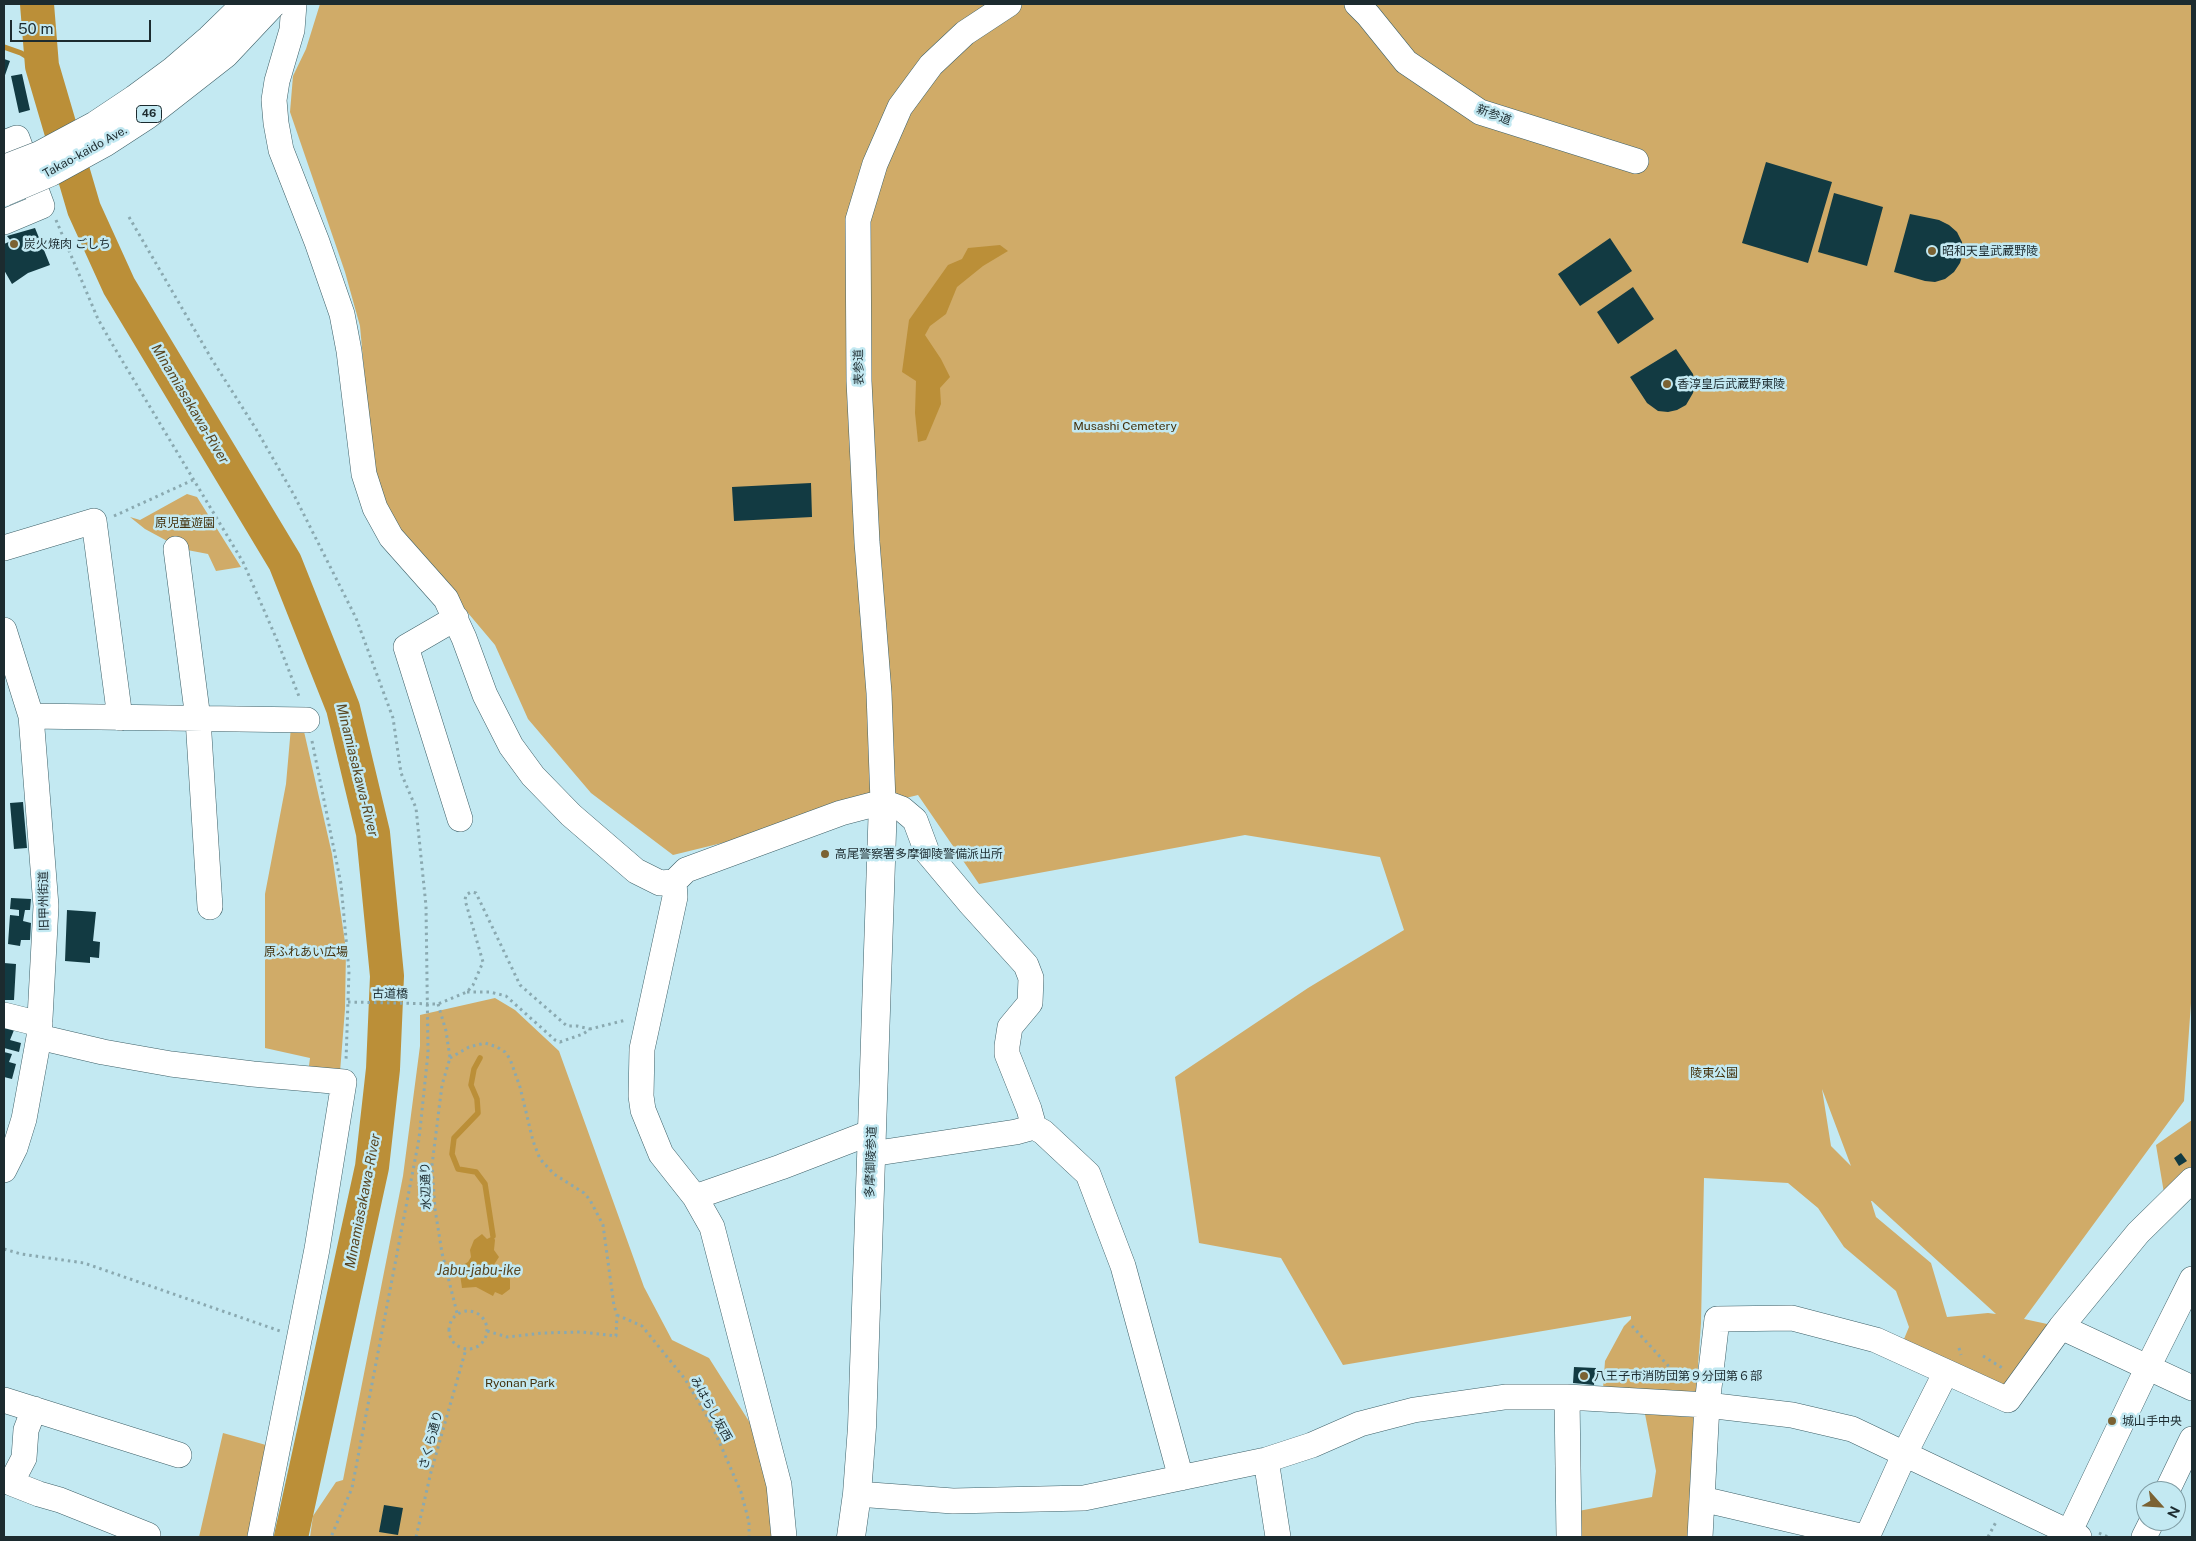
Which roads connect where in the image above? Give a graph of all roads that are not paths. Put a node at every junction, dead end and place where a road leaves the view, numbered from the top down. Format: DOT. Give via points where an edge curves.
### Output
graph roads {
  1 [pos="246,4"];
  2 [pos="272,4"];
  3 [pos="294,4"];
  4 [pos="1009,4"];
  5 [pos="1357,4"];
  6 [pos="4,143"];
  7 [pos="1636,161"];
  8 [pos="4,170"];
  9 [pos="4,192"];
  10 [pos="13,218"];
  11 [pos="4,548"];
  12 [pos="176,549"];
  13 [pos="456,618"];
  14 [pos="4,630"];
  15 [pos="32,716"];
  16 [pos="120,718"];
  17 [pos="198,719"];
  18 [pos="307,720"];
  19 [pos="883,794"];
  20 [pos="460,819"];
  21 [pos="674,882"];
  22 [pos="210,907"];
  23 [pos="4,1015"];
  24 [pos="40,1030"];
  25 [pos="1034,1127"];
  26 [pos="872,1143"];
  27 [pos="4,1170"];
  28 [pos="2192,1180"];
  29 [pos="695,1197"];
  30 [pos="2192,1279"];
  31 [pos="2061,1327"];
  32 [pos="2148,1367"];
  33 [pos="1946,1372"];
  34 [pos="2192,1388"];
  35 [pos="1698,1396"];
  36 [pos="1568,1397"];
  37 [pos="4,1400"];
  38 [pos="34,1410"];
  39 [pos="2192,1439"];
  40 [pos="1905,1453"];
  41 [pos="179,1455"];
  42 [pos="1266,1460"];
  43 [pos="1181,1478"];
  44 [pos="2172,1481"];
  45 [pos="858,1494"];
  46 [pos="1702,1499"];
  47 [pos="148,1535"];
  48 [pos="2072,1536"];
  49 [pos="260,1537"];
  50 [pos="784,1537"];
  51 [pos="851,1537"];
  52 [pos="1278,1537"];
  53 [pos="1568,1537"];
  54 [pos="1700,1537"];
  55 [pos="1865,1537"];
  1 -- 8 [label="main road, Takao-kaido Ave. / 46, bridge" via="173,71 127,104 40,155"];
  2 -- 9 [label="main road, Takao-kaido Ave. / 46, bridge" via="225,54 147,115 51,172"];
  3 -- 13 [label="street" via="292,30 274,100 276,123 281,150 342,314 364,474 375,508 386,528 439,589"];
  4 -- 19 [label="street, 表参道" via="965,33 932,65 900,107 875,164 858,220 859,381"];
  5 -- 7 [label="street, 新参道" via="1406,62 1480,112"];
  6 -- 10 [label="street" via="17,138 42,206"];
  11 -- 16 [label="street" via="94,521"];
  12 -- 17 [label="street"];
  13 -- 20 [label="street" via="406,647"];
  13 -- 21 [label="street" via="496,720 533,776 571,815 636,871 660,882"];
  14 -- 15 [label="street, 旧甲州街道"];
  15 -- 16 [label="street"];
  15 -- 24 [label="street, 旧甲州街道" via="46,906"];
  16 -- 17 [label="street"];
  17 -- 18 [label="street"];
  17 -- 22 [label="street"];
  19 -- 21 [label="street" via="841,814 686,870"];
  19 -- 25 [label="street" via="915,820 927,852 1026,965 1031,978 1030,1003 1010,1027 1006,1046"];
  19 -- 26 [label="main road, 多摩御陵参道"];
  21 -- 29 [label="street" via="675,897 641,1057 641,1096 643,1110 661,1154"];
  23 -- 24 [label="street"];
  24 -- 27 [label="street, 旧甲州街道" via="24,1119"];
  24 -- 49 [label="street" via="103,1052 171,1064 344,1082 331,1176"];
  25 -- 26 [label="street" via="1016,1132"];
  25 -- 43 [label="street" via="1088,1174 1100,1201 1123,1266"];
  26 -- 29 [label="street" via="781,1167"];
  26 -- 45 [label="main road, 多摩御陵参道"];
  28 -- 31 [label="street" via="2138,1233"];
  29 -- 50 [label="street" via="712,1227 745,1351 779,1484"];
  30 -- 32 [label="street"];
  31 -- 32 [label="street"];
  31 -- 33 [label="street" via="2008,1400"];
  32 -- 34 [label="street"];
  32 -- 48 [label="street"];
  33 -- 35 [label="street" via="1876,1340 1792,1318 1717,1320"];
  33 -- 40 [label="street"];
  35 -- 36 [label="street"];
  35 -- 40 [label="street" via="1852,1429"];
  35 -- 46 [label="street"];
  36 -- 42 [label="street" via="1505,1397 1414,1410 1360,1424"];
  36 -- 53 [label="street"];
  37 -- 38 [label="street"];
  38 -- 41 [label="street"];
  38 -- 47 [label="street" via="26,1430 24,1458 11,1483"];
  39 -- 44 [label="street"];
  40 -- 48 [label="street"];
  40 -- 55 [label="street"];
  42 -- 43 [label="street"];
  42 -- 52 [label="street"];
  43 -- 45 [label="street" via="1084,1498 953,1502"];
  45 -- 51 [label="main road, 多摩御陵参道"];
  46 -- 54 [label="street"];
  46 -- 55 [label="street"];
}
